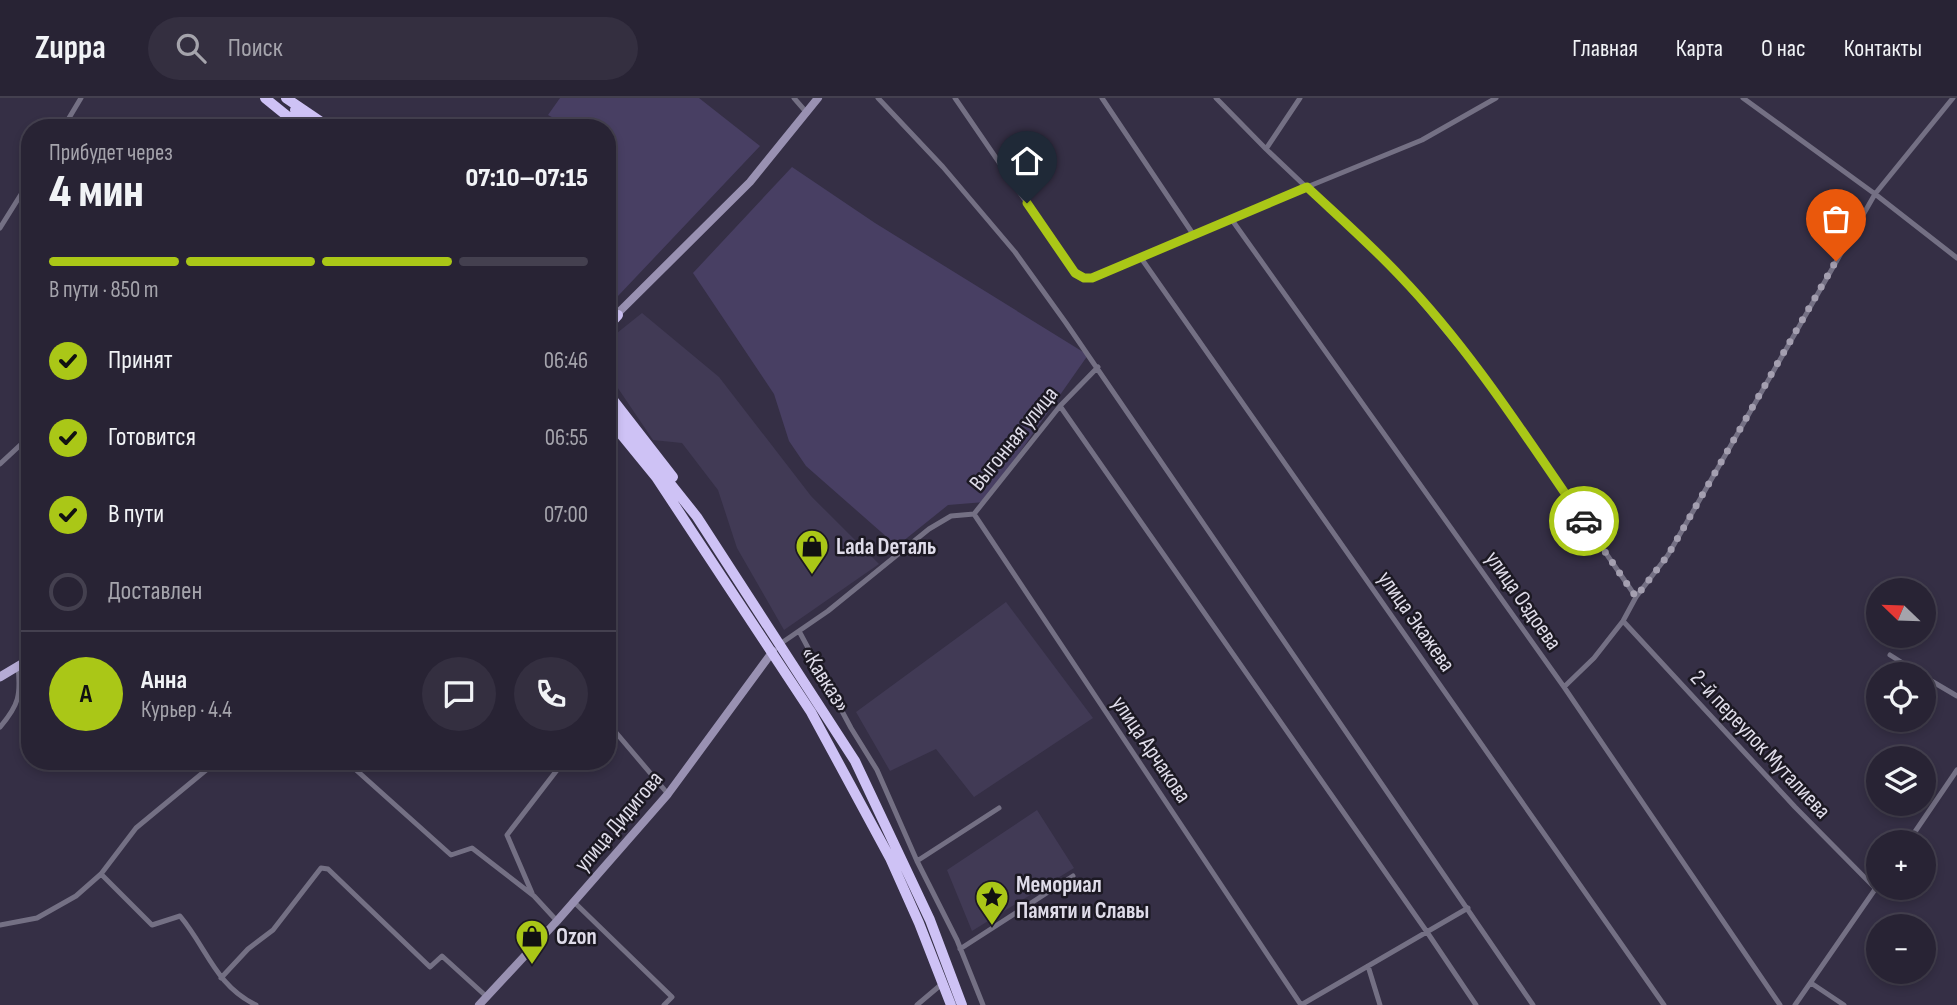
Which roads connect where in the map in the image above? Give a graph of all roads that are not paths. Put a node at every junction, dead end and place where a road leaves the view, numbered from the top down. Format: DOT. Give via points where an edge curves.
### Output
graph roads {
  1 [pos="81,98"];
  2 [pos="264,98"];
  3 [pos="284,98"];
  4 [pos="794,98"];
  5 [pos="818,98"];
  6 [pos="878,98"];
  7 [pos="955,98"];
  8 [pos="1102,98"];
  9 [pos="1216,98"];
  10 [pos="1300,98"];
  11 [pos="1496,98"];
  12 [pos="1743,98"];
  13 [pos="1953,98"];
  14 [pos="807,113"];
  15 [pos="68,119"];
  16 [pos="285,119"];
  17 [pos="291,119"];
  18 [pos="306,119"];
  19 [pos="316,119"];
  20 [pos="1266,149"];
  21 [pos="1307,187"];
  22 [pos="21,194"];
  23 [pos="1875,194"];
  24 [pos="1233,220"];
  25 [pos="0,228"];
  26 [pos="1193,234"];
  27 [pos="1142,258"];
  28 [pos="1957,258"];
  29 [pos="616,314"];
  30 [pos="1098,367"];
  31 [pos="616,403"];
  32 [pos="1060,406"];
  33 [pos="616,416"];
  34 [pos="616,427"];
  35 [pos="616,436"];
  36 [pos="21,444"];
  37 [pos="0,464"];
  38 [pos="660,475"];
  39 [pos="974,513"];
  40 [pos="697,517"];
  41 [pos="686,522"];
  42 [pos="1636,597"];
  43 [pos="1623,621"];
  44 [pos="799,631"];
  45 [pos="777,648"];
  46 [pos="1890,655"];
  47 [pos="1901,662"];
  48 [pos="21,664"];
  49 [pos="18,666"];
  50 [pos="0,677"];
  51 [pos="1936,683"];
  52 [pos="1564,687"];
  53 [pos="1957,696"];
  54 [pos="0,727"];
  55 [pos="616,733"];
  56 [pos="206,770"];
  57 [pos="356,770"];
  58 [pos="557,770"];
  59 [pos="1957,770"];
  60 [pos="667,794"];
  61 [pos="999,808"];
  62 [pos="1916,830"];
  63 [pos="917,862"];
  64 [pos="101,874"];
  65 [pos="1073,876"];
  66 [pos="1866,876"];
  67 [pos="534,896"];
  68 [pos="1868,900"];
  69 [pos="574,902"];
  70 [pos="1468,908"];
  71 [pos="557,921"];
  72 [pos="0,925"];
  73 [pos="1427,932"];
  74 [pos="960,949"];
  75 [pos="1368,966"];
  76 [pos="220,978"];
  77 [pos="943,983"];
  78 [pos="1811,983"];
  79 [pos="487,997"];
  80 [pos="256,1005"];
  81 [pos="479,1005"];
  82 [pos="664,1005"];
  83 [pos="917,1005"];
  84 [pos="951,1005"];
  85 [pos="962,1005"];
  86 [pos="983,1005"];
  87 [pos="1301,1005"];
  88 [pos="1380,1005"];
  89 [pos="1476,1005"];
  90 [pos="1532,1005"];
  91 [pos="1664,1005"];
  92 [pos="1780,1005"];
  93 [pos="1795,1005"];
  94 [pos="1844,1005"];
  1 -- 15 [label="street"];
  2 -- 16 [label="highway"];
  2 -- 17 [label="highway"];
  3 -- 18 [label="highway"];
  3 -- 19 [label="highway"];
  4 -- 14 [label="street"];
  5 -- 14 [label="street"];
  6 -- 30 [label="street" via="1015,252"];
  7 -- 27 [label="street" via="1070,266 1084,278"];
  8 -- 26 [label="street"];
  9 -- 20 [label="street"];
  10 -- 20 [label="street"];
  11 -- 21 [label="street" via="1422,140"];
  12 -- 23 [label="street"];
  13 -- 23 [label="street"];
  14 -- 29 [label="street" via="750,181"];
  20 -- 21 [label="street"];
  21 -- 24 [label="street"];
  21 -- 42 [label="street" via="1401,277 1492,386"];
  22 -- 25 [label="street"];
  23 -- 28 [label="street"];
  23 -- 42 [label="street" via="1668,555"];
  24 -- 26 [label="street"];
  24 -- 52 [label="street, улица Оздоева"];
  26 -- 27 [label="street"];
  27 -- 91 [label="street, улица Экажева"];
  30 -- 32 [label="street, Выгонная улица"];
  30 -- 70 [label="street"];
  31 -- 40 [label="highway" via="667,467"];
  32 -- 39 [label="street, Выгонная улица"];
  32 -- 73 [label="street"];
  33 -- 38 [label="highway, «Кавказ»"];
  34 -- 38 [label="highway, «Кавказ»"];
  35 -- 41 [label="highway, «Кавказ»"];
  36 -- 37 [label="street"];
  38 -- 40 [label="highway, «Кавказ»"];
  38 -- 41 [label="highway, «Кавказ»"];
  39 -- 44 [label="street, Выгонная улица" via="951,516 929,529"];
  39 -- 87 [label="street, улица Арчакова"];
  40 -- 45 [label="highway, «Кавказ»"];
  41 -- 45 [label="highway, «Кавказ»"];
  42 -- 43 [label="street"];
  43 -- 52 [label="street"];
  43 -- 66 [label="street, 2-й переулок Муталиева" via="1794,807"];
  44 -- 45 [label="street, Выгонная улица"];
  44 -- 63 [label="street" via="877,769"];
  45 -- 60 [label="street, улица Дидигова"];
  45 -- 77 [label="highway, «Кавказ»" via="890,858"];
  45 -- 85 [label="highway, «Кавказ»" via="855,761 930,920"];
  46 -- 47 [label="street"];
  48 -- 49 [label="main road"];
  49 -- 50 [label="main road"];
  49 -- 54 [label="street" via="18,700"];
  51 -- 53 [label="street"];
  52 -- 92 [label="street, улица Оздоева"];
  55 -- 60 [label="street"];
  56 -- 64 [label="street" via="136,828"];
  57 -- 67 [label="street" via="451,855 472,848"];
  58 -- 67 [label="street" via="507,835"];
  59 -- 62 [label="street"];
  60 -- 69 [label="street, улица Дидигова"];
  61 -- 63 [label="street"];
  63 -- 74 [label="street"];
  64 -- 72 [label="street" via="76,896 37,918"];
  64 -- 76 [label="street" via="152,925 180,916"];
  65 -- 74 [label="street"];
  67 -- 71 [label="street"];
  68 -- 78 [label="street"];
  69 -- 71 [label="street, улица Дидигова"];
  69 -- 82 [label="street" via="672,997"];
  70 -- 73 [label="street"];
  70 -- 90 [label="street"];
  71 -- 79 [label="street, улица Дидигова"];
  73 -- 75 [label="street"];
  73 -- 89 [label="street"];
  74 -- 86 [label="street"];
  75 -- 87 [label="street"];
  75 -- 88 [label="street"];
  76 -- 79 [label="street" via="273,930 321,869 328,869 430,967 442,956"];
  76 -- 80 [label="street"];
  77 -- 83 [label="street"];
  77 -- 84 [label="highway, «Кавказ»"];
  78 -- 93 [label="street"];
  78 -- 94 [label="street"];
  79 -- 81 [label="street, улица Дидигова"];
}
